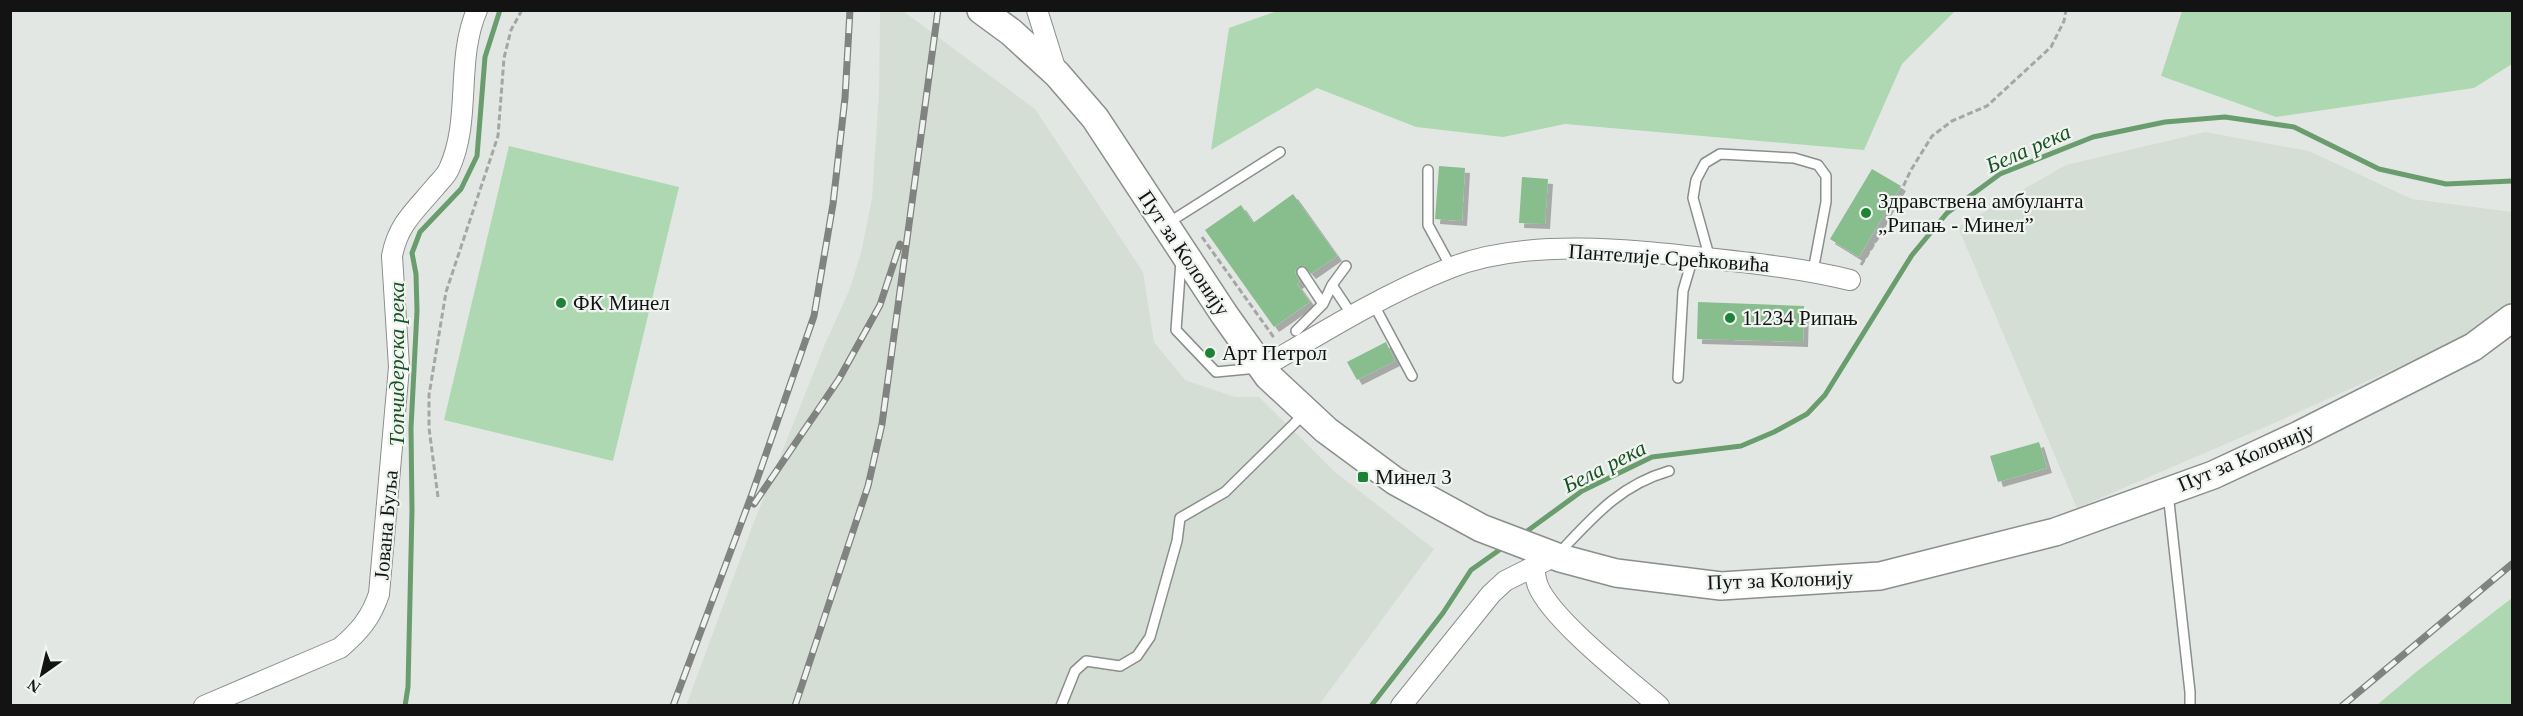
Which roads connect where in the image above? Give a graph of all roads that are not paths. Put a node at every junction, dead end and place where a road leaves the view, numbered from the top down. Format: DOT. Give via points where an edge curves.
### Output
graph roads {
  1 [pos="477,10"];
  2 [pos="981,10"];
  3 [pos="1036,10"];
  4 [pos="1058,74"];
  5 [pos="1280,152"];
  6 [pos="1428,170"];
  7 [pos="1165,225"];
  8 [pos="1190,240"];
  9 [pos="1702,258"];
  10 [pos="1346,266"];
  11 [pos="1451,267"];
  12 [pos="1813,271"];
  13 [pos="1302,272"];
  14 [pos="1850,280"];
  15 [pos="1332,285"];
  16 [pos="1323,304"];
  17 [pos="1374,305"];
  18 [pos="1352,315"];
  19 [pos="2512,318"];
  20 [pos="1296,331"];
  21 [pos="1262,368"];
  22 [pos="1412,376"];
  23 [pos="1678,378"];
  24 [pos="1306,412"];
  25 [pos="1669,471"];
  26 [pos="2168,491"];
  27 [pos="1539,557"];
  28 [pos="204,705"];
  29 [pos="1061,705"];
  30 [pos="1401,705"];
  31 [pos="1659,705"];
  32 [pos="2190,705"];
  1 -- 28 [label="street, Јована Буља" via="465,54 460,131 449,171 404,222 395,238 392,256 399,366 380,594 373,613 340,648"];
  2 -- 4 [label="street, Пут за Колонију"];
  3 -- 4 [label="street"];
  4 -- 7 [label="street, Пут за Колонију" via="1095,118"];
  5 -- 7 [label="lane"];
  6 -- 11 [label="lane" via="1428,225"];
  7 -- 8 [label="street, Пут за Колонију"];
  8 -- 21 [label="street, Пут за Колонију"];
  8 -- 21 [label="lane" via="1176,330 1216,372"];
  9 -- 11 [label="street, Пантелије Срећковића" via="1577,249 1514,252"];
  9 -- 12 [label="street, Пантелије Срећковића"];
  9 -- 12 [label="lane" via="1693,198 1705,163 1720,154 1794,158 1818,165 1826,176 1826,202"];
  9 -- 23 [label="lane" via="1683,291"];
  10 -- 15 [label="lane"];
  11 -- 17 [label="street, Пантелије Срећковића"];
  12 -- 14 [label="street, Пантелије Срећковића"];
  13 -- 16 [label="lane"];
  15 -- 16 [label="lane"];
  15 -- 18 [label="lane"];
  16 -- 20 [label="lane"];
  17 -- 18 [label="street, Пантелије Срећковића"];
  17 -- 22 [label="lane"];
  18 -- 21 [label="street, Пантелије Срећковића"];
  19 -- 26 [label="street, Пут за Колонију" via="2473,347 2376,397 2213,475"];
  21 -- 24 [label="street, Пут за Колонију"];
  24 -- 27 [label="street, Пут за Колонију" via="1395,482"];
  24 -- 29 [label="lane" via="1225,492 1180,518 1150,637 1137,656 1120,666 1086,661 1076,671"];
  25 -- 27 [label="lane" via="1645,478 1619,494"];
  26 -- 27 [label="street, Пут за Колонију" via="2055,532 1881,576 1721,586 1616,573"];
  26 -- 32 [label="lane"];
  27 -- 30 [label="street" via="1491,594"];
  27 -- 31 [label="street" via="1538,587 1552,608"];
}
